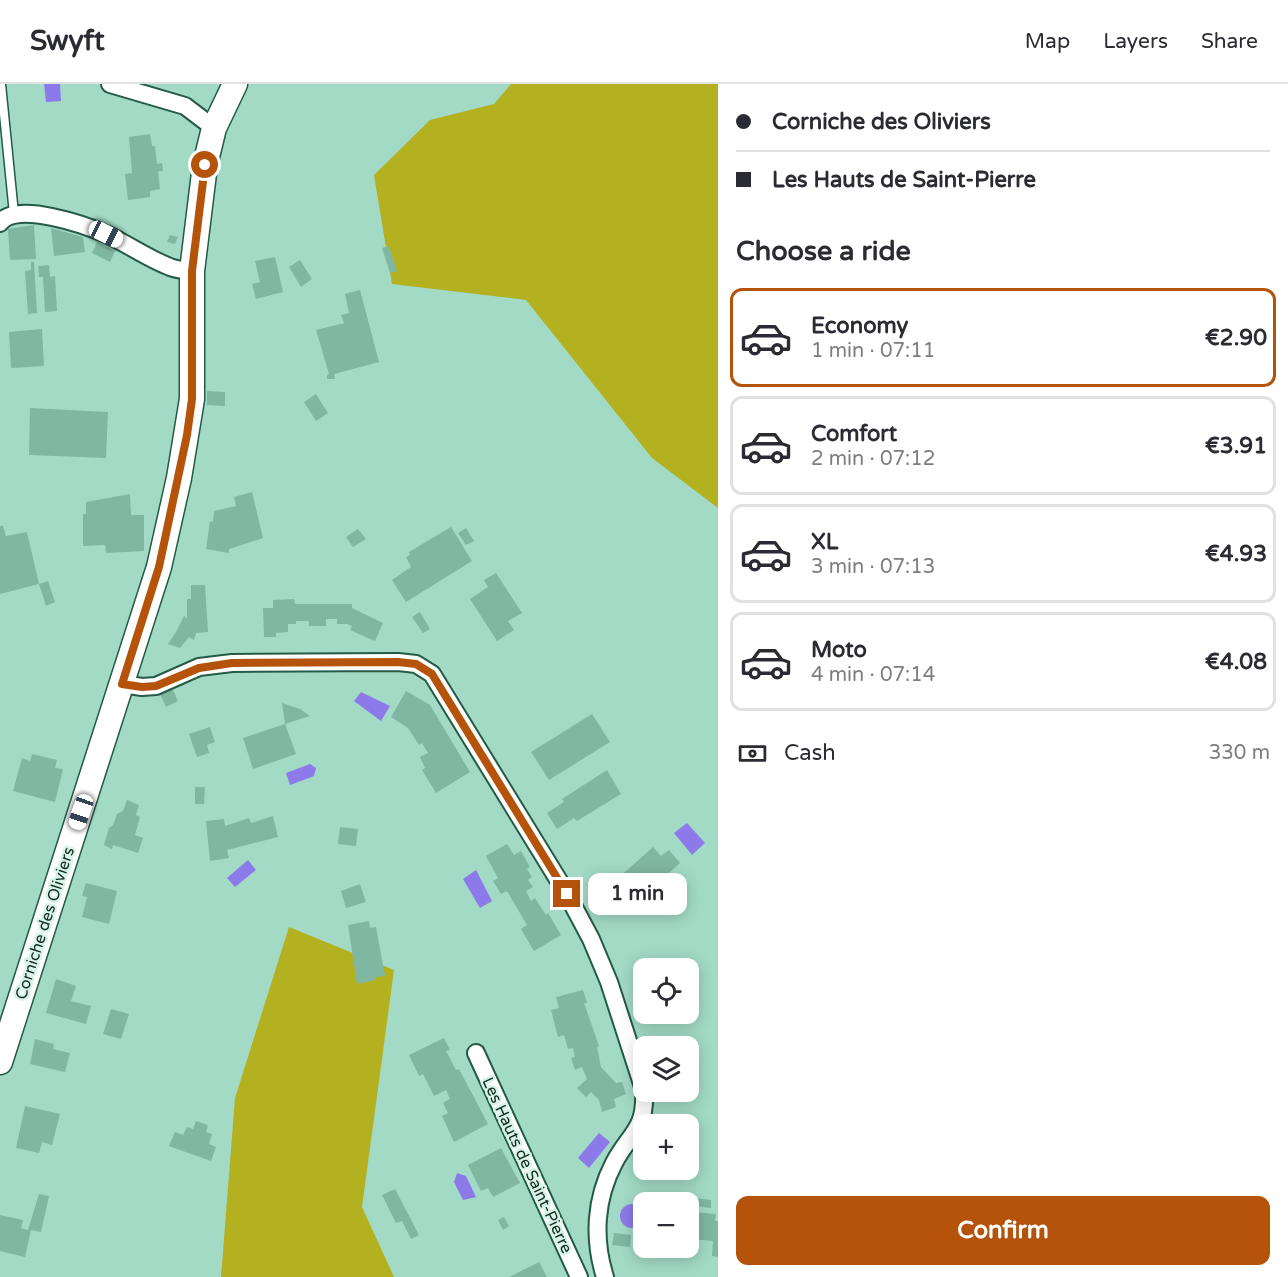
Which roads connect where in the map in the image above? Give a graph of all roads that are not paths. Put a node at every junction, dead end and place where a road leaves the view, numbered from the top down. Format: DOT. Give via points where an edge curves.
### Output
graph roads {
  1 [pos="1,84"];
  2 [pos="110,84"];
  3 [pos="235,84"];
  4 [pos="214,128"];
  5 [pos="14,214"];
  6 [pos="0,223"];
  7 [pos="192,271"];
  8 [pos="122,684"];
  9 [pos="476,1053"];
  10 [pos="633,1057"];
  11 [pos="0,1062"];
  12 [pos="645,1102"];
  13 [pos="579,1277"];
  14 [pos="605,1277"];
  1 -- 5 [label="lane"];
  2 -- 4 [label="street" via="185,106"];
  3 -- 4 [label="street, Corniche des Oliviers"];
  4 -- 7 [label="street, Corniche des Oliviers" via="205,165"];
  5 -- 6 [label="street"];
  5 -- 7 [label="street" via="67,221 106,234 171,268"];
  7 -- 8 [label="street, Corniche des Oliviers" via="192,399 187,435 159,567"];
  8 -- 10 [label="street, Les Hauts de Saint-Pierre" via="156,686 199,668 232,663 398,662 416,664 432,674 586,930 609,982"];
  8 -- 11 [label="street, Corniche des Oliviers"];
  9 -- 13 [label="street, Les Hauts de Saint-Pierre"];
  12 -- 14 [label="street, Les Hauts de Saint-Pierre" via="640,1126 614,1162 603,1190 597,1221"];
}
